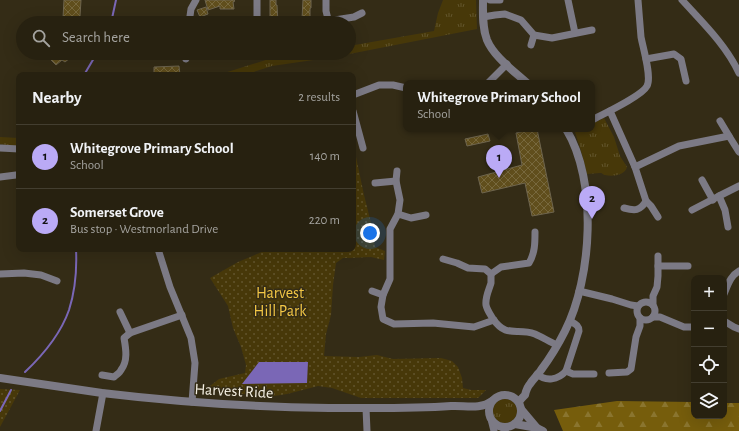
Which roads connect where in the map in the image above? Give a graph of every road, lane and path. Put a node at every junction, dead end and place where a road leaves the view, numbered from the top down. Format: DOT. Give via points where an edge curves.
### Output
graph roads {
  1 [pos="196,0"];
  2 [pos="257,0"];
  3 [pos="326,0"];
  4 [pos="484,0"];
  5 [pos="490,0"];
  6 [pos="500,0"];
  7 [pos="568,0"];
  8 [pos="638,0"];
  9 [pos="682,0"];
  10 [pos="362,13"];
  11 [pos="190,16"];
  12 [pos="257,16"];
  13 [pos="327,16"];
  14 [pos="356,16"];
  15 [pos="483,17"];
  16 [pos="592,30"];
  17 [pos="575,33"];
  18 [pos="534,35"];
  19 [pos="531,45"];
  20 [pos="646,59"];
  21 [pos="507,64"];
  22 [pos="737,64"];
  23 [pos="739,73"];
  24 [pos="491,80"];
  25 [pos="524,80"];
  26 [pos="686,81"];
  27 [pos="403,87"];
  28 [pos="356,94"];
  29 [pos="610,111"];
  30 [pos="595,118"];
  31 [pos="720,121"];
  32 [pos="356,123"];
  33 [pos="570,132"];
  34 [pos="729,136"];
  35 [pos="0,148"];
  36 [pos="362,148"];
  37 [pos="16,149"];
  38 [pos="739,152"];
  39 [pos="635,168"];
  40 [pos="397,171"];
  41 [pos="16,176"];
  42 [pos="0,177"];
  43 [pos="396,180"];
  44 [pos="702,180"];
  45 [pos="375,183"];
  46 [pos="739,186"];
  47 [pos="716,198"];
  48 [pos="646,201"];
  49 [pos="624,208"];
  50 [pos="692,210"];
  51 [pos="398,214"];
  52 [pos="426,214"];
  53 [pos="658,217"];
  54 [pos="728,227"];
  55 [pos="535,232"];
  56 [pos="159,252"];
  57 [pos="658,256"];
  58 [pos="443,260"];
  59 [pos="658,266"];
  60 [pos="688,266"];
  61 [pos="739,271"];
  62 [pos="0,274"];
  63 [pos="491,274"];
  64 [pos="57,281"];
  65 [pos="727,286"];
  66 [pos="372,291"];
  67 [pos="579,291"];
  68 [pos="383,295"];
  69 [pos="650,303"];
  70 [pos="635,307"];
  71 [pos="120,312"];
  72 [pos="182,315"];
  73 [pos="656,316"];
  74 [pos="494,320"];
  75 [pos="570,322"];
  76 [pos="642,322"];
  77 [pos="727,323"];
  78 [pos="691,327"];
  79 [pos="739,329"];
  80 [pos="130,333"];
  81 [pos="557,345"];
  82 [pos="566,371"];
  83 [pos="609,373"];
  84 [pos="537,374"];
  85 [pos="594,374"];
  86 [pos="102,375"];
  87 [pos="0,378"];
  88 [pos="530,384"];
  89 [pos="103,393"];
  90 [pos="508,395"];
  91 [pos="492,401"];
  92 [pos="192,402"];
  93 [pos="520,405"];
  94 [pos="467,406"];
  95 [pos="366,408"];
  96 [pos="490,417"];
  97 [pos="509,427"];
  98 [pos="540,429"];
  99 [pos="96,431"];
  100 [pos="367,431"];
  101 [pos="494,431"];
  1 -- 11 [label="street"];
  2 -- 12 [label="street"];
  3 -- 13 [label="street"];
  4 -- 15 [label="street"];
  5 -- 6 [label="street"];
  7 -- 17 [label="street"];
  8 -- 20 [label="street"];
  9 -- 22 [label="street"];
  10 -- 14 [label="street"];
  15 -- 18 [label="street" via="505,14 520,20"];
  15 -- 21 [label="street" via="487,39 495,53"];
  16 -- 17 [label="street"];
  17 -- 18 [label="street" via="552,38"];
  18 -- 19 [label="street"];
  20 -- 26 [label="street" via="674,54 681,59"];
  20 -- 29 [label="street" via="648,85 636,96"];
  21 -- 24 [label="street"];
  21 -- 25 [label="street"];
  22 -- 23 [label="street"];
  27 -- 28 [label="street" via="379,85"];
  29 -- 30 [label="street"];
  29 -- 39 [label="street"];
  31 -- 34 [label="street"];
  32 -- 36 [label="street"];
  33 -- 67 [label="street" via="579,158 587,199 588,239"];
  34 -- 38 [label="street"];
  34 -- 39 [label="street" via="679,146"];
  35 -- 37 [label="street"];
  39 -- 48 [label="street"];
  40 -- 43 [label="street"];
  41 -- 42 [label="street"];
  43 -- 45 [label="street"];
  43 -- 51 [label="street" via="400,200"];
  44 -- 47 [label="street"];
  46 -- 47 [label="street"];
  47 -- 50 [label="street"];
  47 -- 54 [label="street" via="725,210"];
  48 -- 49 [label="street" via="638,209"];
  48 -- 53 [label="street"];
  51 -- 52 [label="street" via="411,218"];
  51 -- 68 [label="street" via="390,229 390,279"];
  55 -- 63 [label="street" via="533,257 529,263 502,267"];
  56 -- 72 [label="street"];
  57 -- 59 [label="street"];
  58 -- 63 [label="street" via="468,268 485,269"];
  59 -- 60 [label="street"];
  59 -- 69 [label="street" via="657,287"];
  61 -- 65 [label="street" via="734,274"];
  62 -- 64 [label="street" via="41,275"];
  63 -- 74 [label="street" via="486,305"];
  66 -- 68 [label="street"];
  67 -- 70 [label="street"];
  67 -- 75 [label="street"];
  68 -- 74 [label="street" via="383,319 394,324 433,323 474,327"];
  69 -- 70 [label="street" via="644,302"];
  69 -- 73 [label="street"];
  70 -- 76 [label="street"];
  71 -- 80 [label="street"];
  72 -- 80 [label="street"];
  72 -- 92 [label="street" via="191,338 195,363"];
  73 -- 76 [label="street"];
  73 -- 78 [label="street" via="684,327"];
  74 -- 81 [label="street" via="504,330 531,333"];
  75 -- 81 [label="street"];
  75 -- 82 [label="street" via="576,325 579,331"];
  76 -- 83 [label="street" via="636,337 631,369 627,372"];
  77 -- 79 [label="street"];
  80 -- 86 [label="street" via="124,338 126,358 121,370 114,377"];
  81 -- 84 [label="street"];
  82 -- 84 [label="street" via="546,380"];
  82 -- 85 [label="street" via="573,374"];
  84 -- 88 [label="street"];
  87 -- 89 [label="street, Harvest Ride"];
  88 -- 90 [label="street"];
  88 -- 93 [label="street"];
  89 -- 92 [label="street, Harvest Ride"];
  89 -- 99 [label="street"];
  90 -- 91 [label="street" via="499,396"];
  90 -- 93 [label="street" via="514,397"];
  91 -- 94 [label="street, Harvest Ride" via="488,404"];
  91 -- 96 [label="street" via="488,410"];
  92 -- 95 [label="street, Harvest Ride"];
  93 -- 97 [label="street" via="520,417"];
  93 -- 98 [label="street"];
  94 -- 95 [label="street, Harvest Ride"];
  94 -- 96 [label="street, Harvest Ride"];
  95 -- 100 [label="street"];
  96 -- 97 [label="street" via="498,426"];
  96 -- 101 [label="street"];
  97 -- 98 [label="street"];
}
